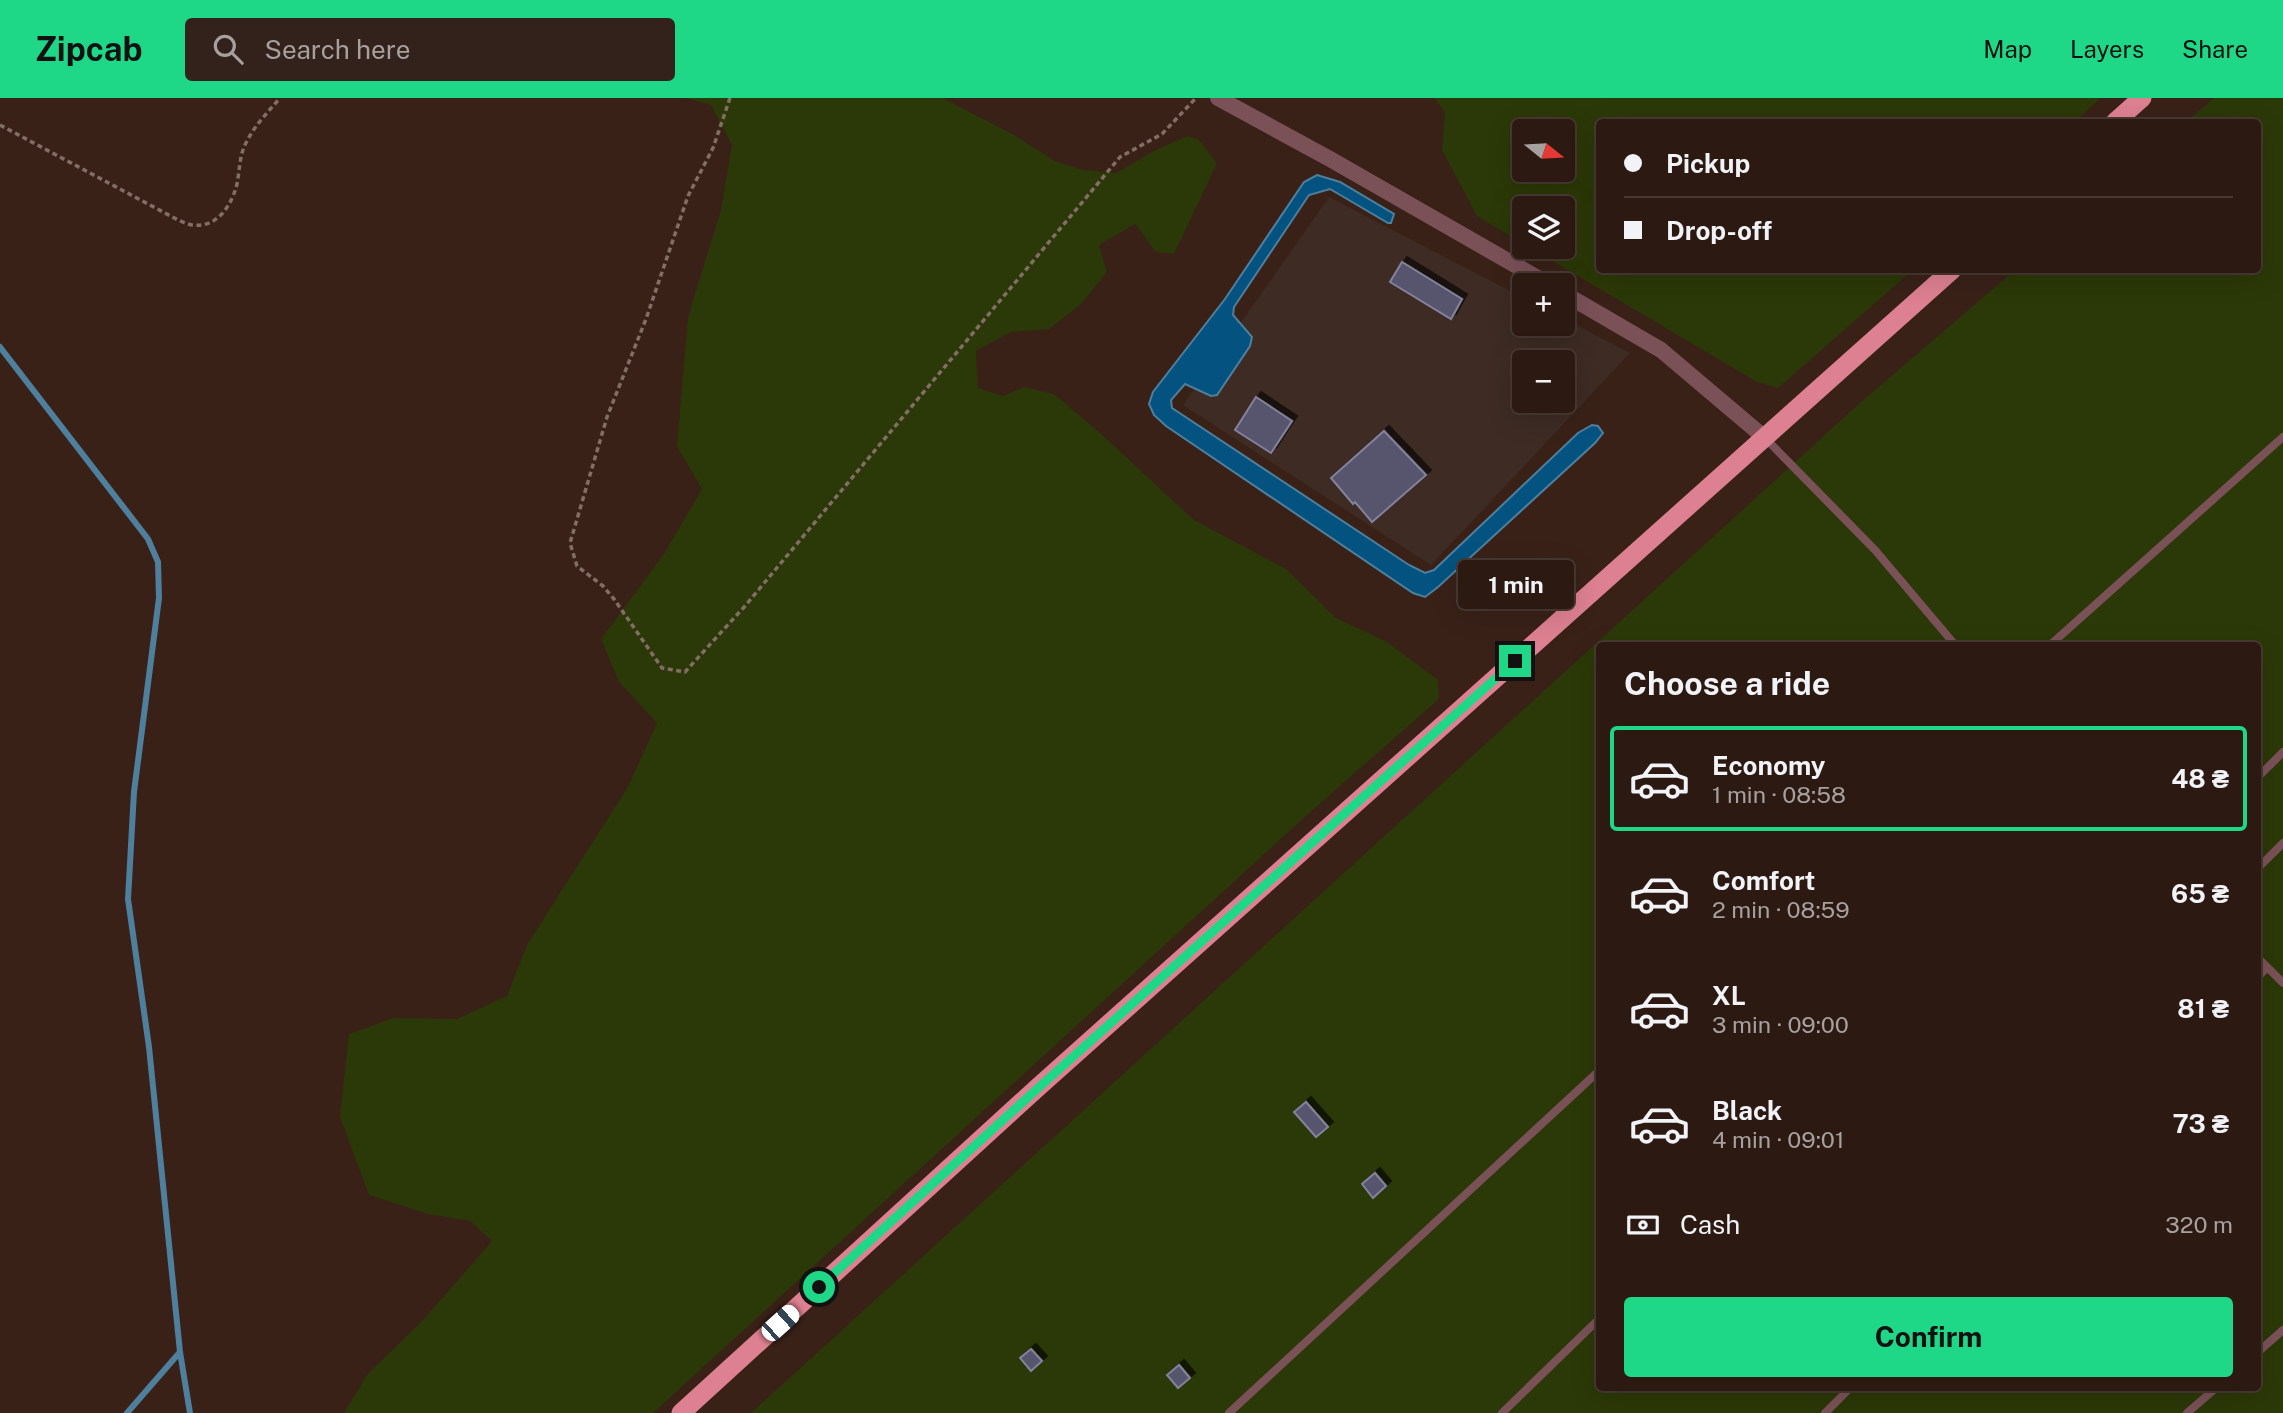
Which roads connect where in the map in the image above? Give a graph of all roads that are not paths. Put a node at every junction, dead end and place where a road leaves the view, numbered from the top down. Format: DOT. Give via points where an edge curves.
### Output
graph roads {
  1 [pos="1219,98"];
  2 [pos="2143,98"];
  3 [pos="2118,119"];
  4 [pos="1529,273"];
  5 [pos="1949,273"];
  6 [pos="1575,300"];
  7 [pos="2283,437"];
  8 [pos="1765,438"];
  9 [pos="1953,642"];
  10 [pos="2053,642"];
  11 [pos="2283,752"];
  12 [pos="2261,773"];
  13 [pos="2283,843"];
  14 [pos="2261,865"];
  15 [pos="2261,961"];
  16 [pos="2267,967"];
  17 [pos="2261,974"];
  18 [pos="2283,983"];
  19 [pos="1596,1074"];
  20 [pos="1596,1322"];
  21 [pos="2283,1330"];
  22 [pos="2261,1349"];
  23 [pos="1847,1391"];
  24 [pos="2213,1391"];
  25 [pos="681,1413"];
  26 [pos="1229,1413"];
  27 [pos="1502,1413"];
  28 [pos="1825,1413"];
  29 [pos="2187,1413"];
  1 -- 4 [label="street"];
  2 -- 3 [label="highway"];
  5 -- 8 [label="highway"];
  6 -- 8 [label="street" via="1661,350"];
  7 -- 10 [label="lane"];
  8 -- 9 [label="lane" via="1875,550"];
  8 -- 25 [label="highway"];
  11 -- 12 [label="lane"];
  13 -- 14 [label="lane"];
  15 -- 16 [label="lane"];
  16 -- 17 [label="lane"];
  16 -- 18 [label="lane"];
  19 -- 26 [label="lane"];
  20 -- 27 [label="lane"];
  21 -- 22 [label="lane"];
  23 -- 28 [label="lane"];
  24 -- 29 [label="lane"];
}
